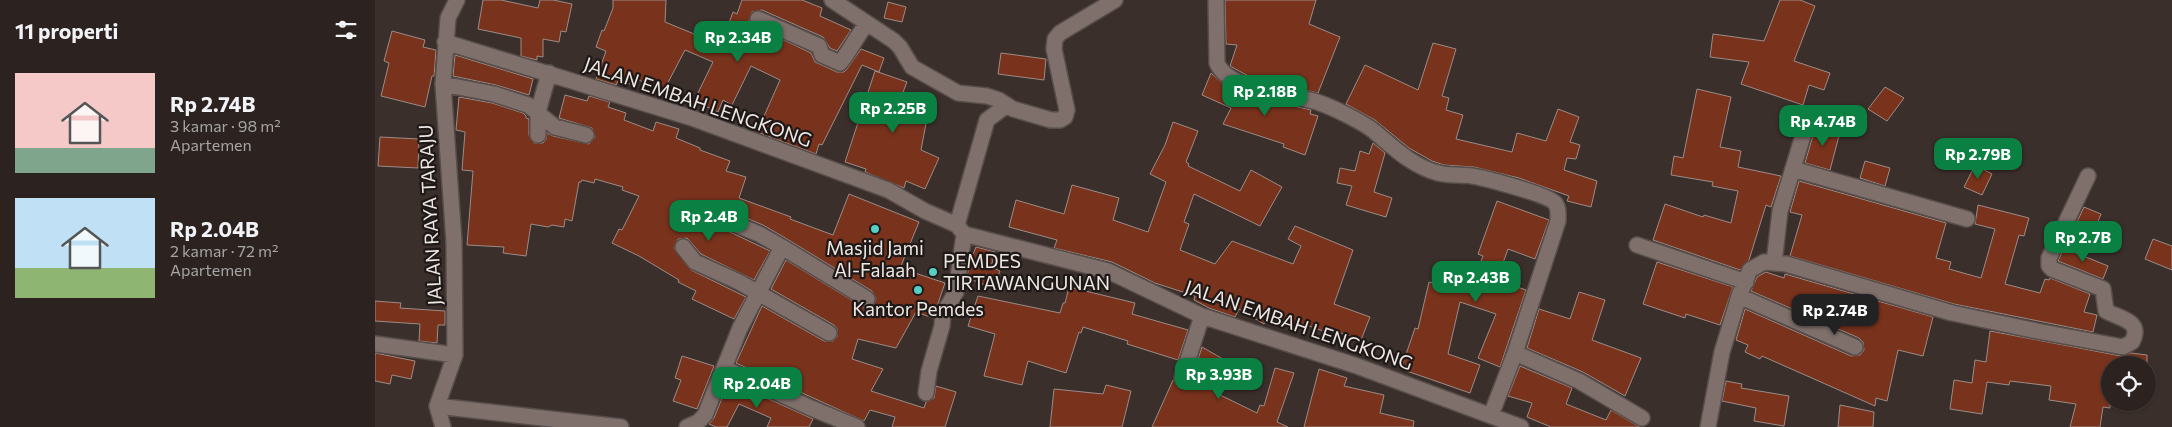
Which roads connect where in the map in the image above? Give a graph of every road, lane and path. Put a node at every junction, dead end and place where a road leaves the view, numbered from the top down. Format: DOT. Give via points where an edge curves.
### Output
graph roads {
  1 [pos="457,0"];
  2 [pos="832,0"];
  3 [pos="1115,0"];
  4 [pos="1216,0"];
  5 [pos="758,19"];
  6 [pos="866,24"];
  7 [pos="445,42"];
  8 [pos="549,73"];
  9 [pos="443,84"];
  10 [pos="1007,105"];
  11 [pos="539,112"];
  12 [pos="1805,129"];
  13 [pos="537,135"];
  14 [pos="586,135"];
  15 [pos="1793,169"];
  16 [pos="2088,176"];
  17 [pos="719,217"];
  18 [pos="1967,219"];
  19 [pos="961,229"];
  20 [pos="1637,245"];
  21 [pos="683,247"];
  22 [pos="783,247"];
  23 [pos="1774,263"];
  24 [pos="1746,282"];
  25 [pos="758,293"];
  26 [pos="1739,296"];
  27 [pos="867,299"];
  28 [pos="1202,316"];
  29 [pos="829,333"];
  30 [pos="375,344"];
  31 [pos="1855,346"];
  32 [pos="1515,353"];
  33 [pos="455,355"];
  34 [pos="724,368"];
  35 [pos="1182,378"];
  36 [pos="926,393"];
  37 [pos="437,406"];
  38 [pos="1491,415"];
  39 [pos="1642,418"];
  40 [pos="443,427"];
  41 [pos="621,427"];
  42 [pos="687,427"];
  43 [pos="857,427"];
  44 [pos="1521,427"];
  45 [pos="1708,427"];
  1 -- 7 [label="street, JALAN RAYA TARAJU" via="448,18"];
  2 -- 6 [label="street"];
  3 -- 10 [label="street" via="1060,33 1055,40 1054,49 1066,100 1065,117 1051,120 1013,110"];
  4 -- 32 [label="street" via="1217,63 1228,76 1267,92 1317,102 1373,130 1409,160 1438,173 1472,176 1533,192 1557,204 1557,221"];
  5 -- 6 [label="street" via="819,46 822,55 840,63"];
  6 -- 10 [label="street" via="894,41 912,67 959,93 987,96"];
  7 -- 8 [label="street, JALAN EMBAH LENGKONG"];
  7 -- 9 [label="street, JALAN RAYA TARAJU"];
  8 -- 11 [label="street"];
  8 -- 19 [label="street, JALAN EMBAH LENGKONG" via="692,118 888,190"];
  9 -- 11 [label="street" via="494,94"];
  9 -- 33 [label="street, JALAN RAYA TARAJU" via="454,242"];
  10 -- 19 [label="street" via="987,120"];
  11 -- 13 [label="street"];
  11 -- 14 [label="street" via="555,127"];
  12 -- 15 [label="street"];
  15 -- 18 [label="street"];
  15 -- 23 [label="street" via="1780,211"];
  16 -- 23 [label="street" via="2049,258 2049,266 2103,289 2106,311 2132,324 2135,329 2136,335 2127,346 1952,313"];
  17 -- 22 [label="street"];
  19 -- 28 [label="street, JALAN EMBAH LENGKONG" via="1108,271"];
  19 -- 36 [label="street" via="956,292 943,314"];
  20 -- 24 [label="street"];
  21 -- 25 [label="street" via="695,262"];
  22 -- 25 [label="street"];
  22 -- 27 [label="street"];
  23 -- 24 [label="street" via="1764,262 1750,270"];
  24 -- 26 [label="street"];
  25 -- 29 [label="street"];
  25 -- 34 [label="street"];
  26 -- 31 [label="street"];
  26 -- 45 [label="street" via="1722,352"];
  28 -- 35 [label="street"];
  28 -- 38 [label="street, JALAN EMBAH LENGKONG" via="1357,366"];
  30 -- 33 [label="street"];
  32 -- 38 [label="street"];
  32 -- 39 [label="street" via="1579,381"];
  33 -- 37 [label="street, JALAN RAYA TARAJU"];
  34 -- 42 [label="street" via="705,415"];
  34 -- 43 [label="street"];
  37 -- 40 [label="street"];
  37 -- 41 [label="street"];
  38 -- 44 [label="street, JALAN EMBAH LENGKONG"];
}
